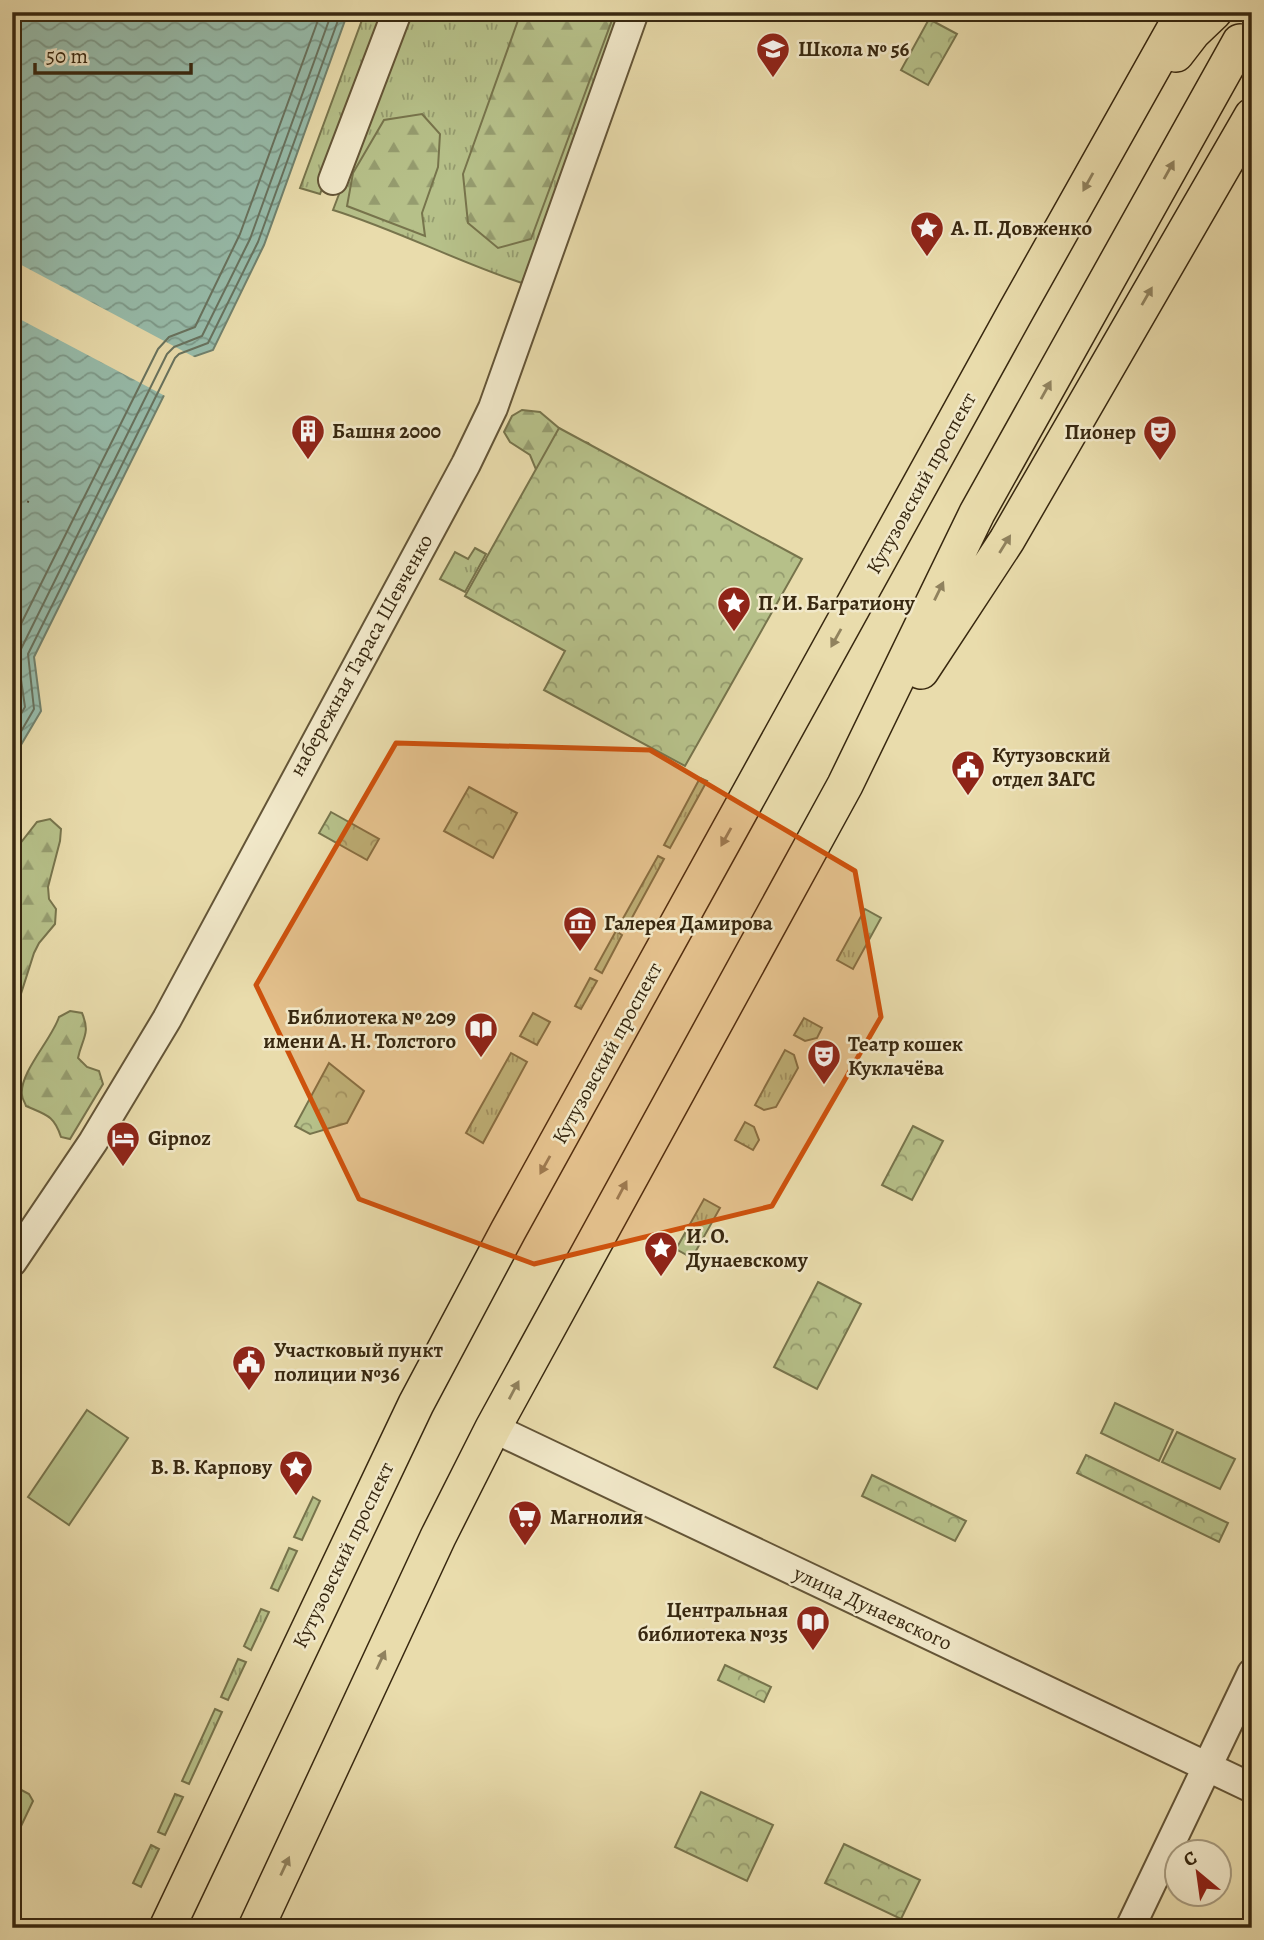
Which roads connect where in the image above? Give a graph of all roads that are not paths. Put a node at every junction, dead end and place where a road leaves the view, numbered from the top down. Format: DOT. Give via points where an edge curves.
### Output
graph roads {
  1 [pos="397,12"];
  2 [pos="634,12"];
  3 [pos="1184,12"];
  4 [pos="1214,12"];
  5 [pos="1240,42"];
  6 [pos="1252,116"];
  7 [pos="1122,122"];
  8 [pos="333,180"];
  9 [pos="845,785"];
  10 [pos="12,1262"];
  11 [pos="493,1428"];
  12 [pos="1252,1673"];
  13 [pos="1207,1766"];
  14 [pos="1252,1788"];
  15 [pos="166,1928"];
  16 [pos="256,1928"];
  17 [pos="1130,1928"];
  1 -- 8 [label="street"];
  2 -- 10 [label="street, набережная Тараса Шевченко" via="493,408 466,464 167,1019 93,1142"];
  3 -- 7 [label="main road, Кутузовский проспект"];
  4 -- 7 [label="main road"];
  9 -- 5 [label="main road, one-way" via="977,513"];
  9 -- 6 [label="main road, one-way" via="1007,540"];
  7 -- 15 [label="main road, Кутузовский проспект, one-way" via="416,1404"];
  11 -- 9 [label="main road, one-way"];
  11 -- 13 [label="street, улица Дунаевского"];
  16 -- 11 [label="main road, one-way"];
  12 -- 13 [label="street"];
  13 -- 14 [label="street, улица Дунаевского"];
  13 -- 17 [label="street"];
}
